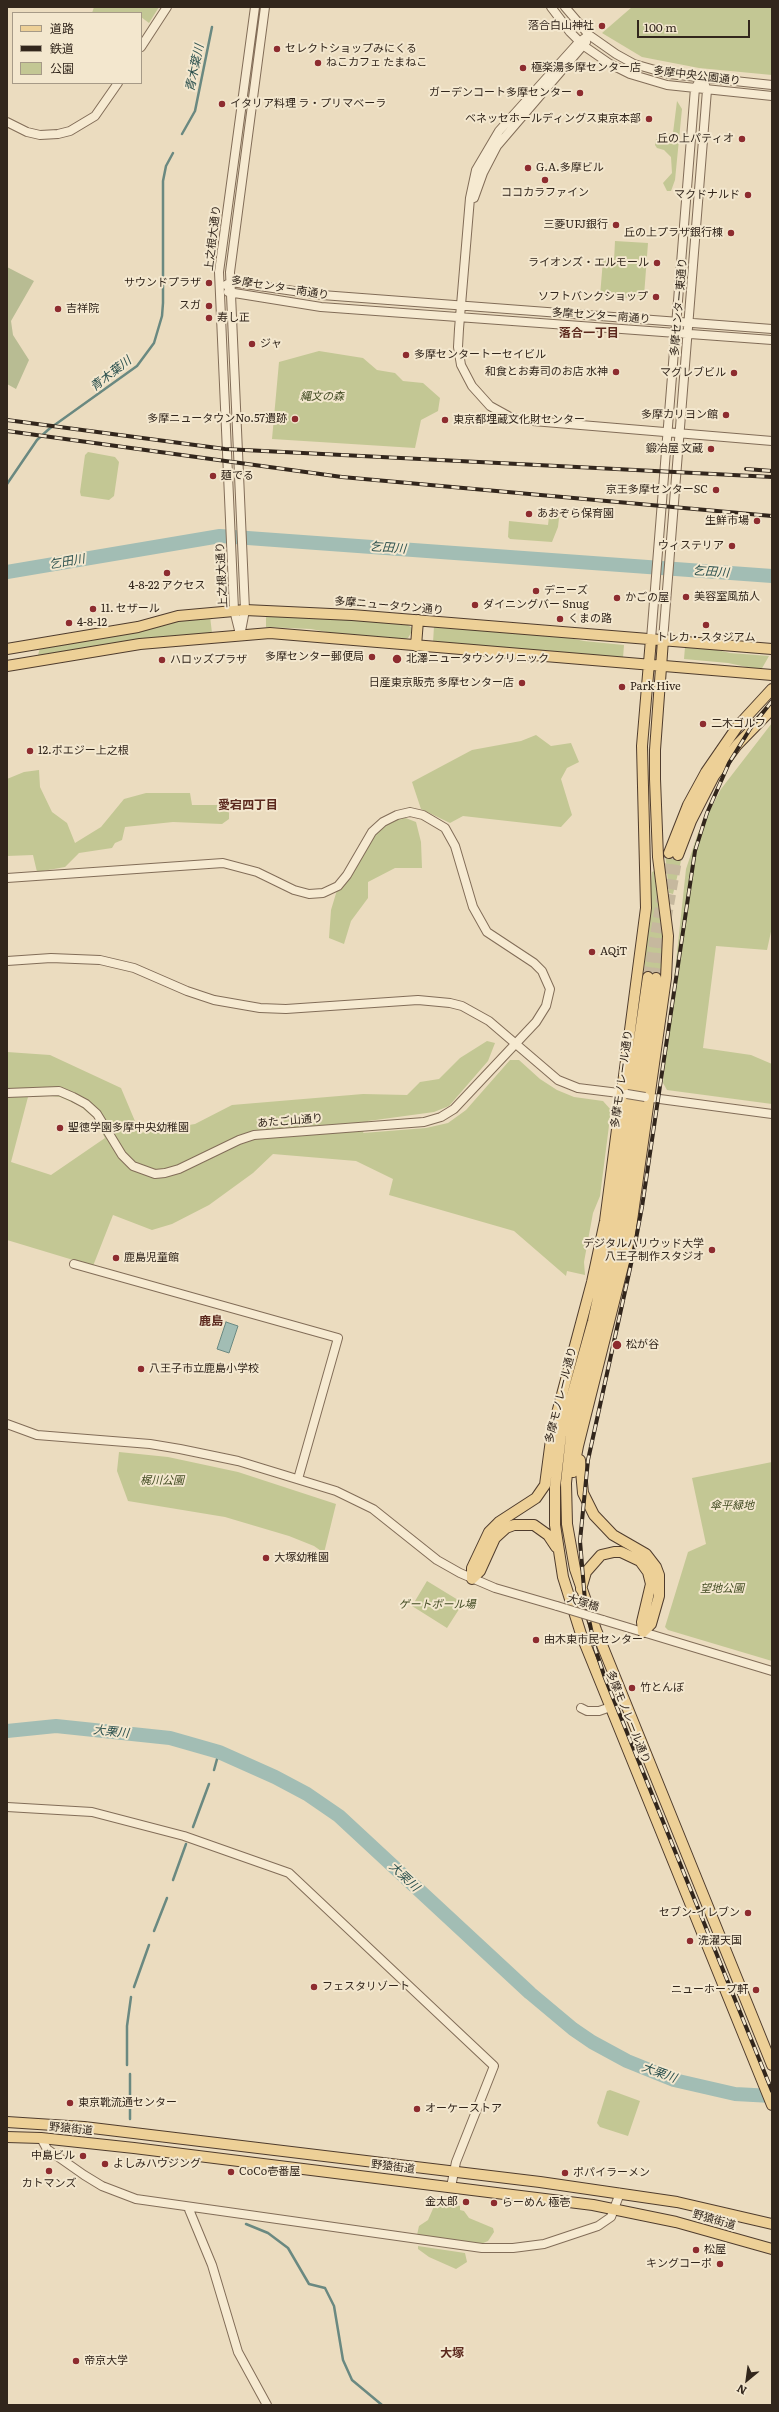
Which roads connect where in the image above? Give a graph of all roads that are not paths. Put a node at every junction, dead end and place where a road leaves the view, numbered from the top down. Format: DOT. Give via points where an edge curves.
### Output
graph roads {
  1 [pos="167,7"];
  2 [pos="255,7"];
  3 [pos="265,7"];
  4 [pos="551,7"];
  5 [pos="565,7"];
  6 [pos="589,36"];
  7 [pos="581,44"];
  8 [pos="142,45"];
  9 [pos="702,78"];
  10 [pos="117,84"];
  11 [pos="772,85"];
  12 [pos="695,88"];
  13 [pos="708,90"];
  14 [pos="772,96"];
  15 [pos="7,122"];
  16 [pos="231,282"];
  17 [pos="220,288"];
  18 [pos="231,294"];
  19 [pos="461,306"];
  20 [pos="460,317"];
  21 [pos="676,321"];
  22 [pos="689,322"];
  23 [pos="772,329"];
  24 [pos="676,332"];
  25 [pos="688,333"];
  26 [pos="772,340"];
  27 [pos="667,432"];
  28 [pos="680,433"];
  29 [pos="772,441"];
  30 [pos="234,610"];
  31 [pos="245,610"];
  32 [pos="418,620"];
  33 [pos="240,634"];
  34 [pos="651,639"];
  35 [pos="663,640"];
  36 [pos="416,646"];
  37 [pos="7,648"];
  38 [pos="772,649"];
  39 [pos="649,664"];
  40 [pos="7,666"];
  41 [pos="661,666"];
  42 [pos="772,675"];
  43 [pos="772,689"];
  44 [pos="772,709"];
  45 [pos="7,878"];
  46 [pos="7,961"];
  47 [pos="515,1044"];
  48 [pos="7,1093"];
  49 [pos="624,1094"];
  50 [pos="647,1097"];
  51 [pos="772,1114"];
  52 [pos="74,1264"];
  53 [pos="561,1397"];
  54 [pos="7,1424"];
  55 [pos="561,1435"];
  56 [pos="580,1438"];
  57 [pos="298,1479"];
  58 [pos="567,1524"];
  59 [pos="559,1554"];
  60 [pos="472,1579"];
  61 [pos="581,1590"];
  62 [pos="643,1632"];
  63 [pos="772,1671"];
  64 [pos="625,1702"];
  65 [pos="611,1707"];
  66 [pos="581,1708"];
  67 [pos="7,1807"];
  68 [pos="772,2065"];
  69 [pos="772,2105"];
  70 [pos="7,2122"];
  71 [pos="40,2123"];
  72 [pos="84,2127"];
  73 [pos="7,2137"];
  74 [pos="41,2138"];
  75 [pos="84,2142"];
  76 [pos="318,2155"];
  77 [pos="316,2170"];
  78 [pos="453,2172"];
  79 [pos="451,2187"];
  80 [pos="620,2193"];
  81 [pos="188,2207"];
  82 [pos="615,2209"];
  83 [pos="772,2224"];
  84 [pos="772,2249"];
  85 [pos="267,2405"];
  1 -- 8 [label="street"];
  2 -- 17 [label="street, 上之根大通り" via="220,263"];
  3 -- 16 [label="street, 上之根大通り" via="232,248"];
  4 -- 7 [label="street, 多摩中央公園通り"];
  5 -- 6 [label="street, 多摩中央公園通り"];
  6 -- 7 [label="street"];
  6 -- 9 [label="street, 多摩中央公園通り" via="634,64 669,74"];
  7 -- 12 [label="street, 多摩中央公園通り" via="630,74 650,82"];
  7 -- 19 [label="street" via="497,146 481,178 469,214"];
  9 -- 11 [label="street, 多摩中央公園通り"];
  9 -- 12 [label="street"];
  9 -- 13 [label="street"];
  10 -- 15 [label="street" via="95,116 70,131 40,135"];
  12 -- 13 [label="street, 多摩中央公園通り"];
  12 -- 21 [label="street, 多摩センター東通り"];
  13 -- 14 [label="street, 多摩中央公園通り"];
  13 -- 22 [label="street, 多摩センター東通り"];
  16 -- 17 [label="street, 多摩センター南通り"];
  16 -- 18 [label="street, 上之根大通り"];
  16 -- 19 [label="street, 多摩センター南通り" via="322,295"];
  17 -- 18 [label="street, 多摩センター南通り"];
  17 -- 30 [label="street, 上之根大通り"];
  18 -- 20 [label="street, 多摩センター南通り" via="321,307"];
  18 -- 31 [label="street, 上之根大通り"];
  19 -- 20 [label="street"];
  19 -- 21 [label="street, 多摩センター南通り"];
  20 -- 24 [label="street, 多摩センター南通り"];
  20 -- 27 [label="street" via="458,346 461,365 480,397 501,413 521,420"];
  21 -- 22 [label="street, 多摩センター南通り"];
  21 -- 24 [label="street, 多摩センター東通り"];
  22 -- 23 [label="street"];
  22 -- 25 [label="street, 多摩センター東通り"];
  24 -- 25 [label="street, 多摩センター南通り"];
  24 -- 27 [label="street, 多摩センター東通り"];
  25 -- 26 [label="street"];
  25 -- 28 [label="street, 多摩センター東通り"];
  27 -- 28 [label="street"];
  27 -- 34 [label="street, 多摩センター東通り"];
  28 -- 29 [label="street"];
  28 -- 35 [label="street, 多摩センター東通り"];
  30 -- 31 [label="main road, 多摩ニュータウン通り"];
  30 -- 33 [label="street, 上之根大通り"];
  30 -- 37 [label="main road, 多摩ニュータウン通り" via="178,616 138,627"];
  31 -- 32 [label="main road, 多摩ニュータウン通り"];
  31 -- 33 [label="street, 上之根大通り"];
  32 -- 34 [label="main road, 多摩ニュータウン通り"];
  32 -- 36 [label="main road"];
  33 -- 36 [label="main road" via="303,635"];
  33 -- 40 [label="main road" via="140,644"];
  34 -- 35 [label="main road, 多摩ニュータウン通り"];
  34 -- 39 [label="main road"];
  35 -- 38 [label="main road, 多摩ニュータウン通り"];
  35 -- 41 [label="main road"];
  36 -- 39 [label="main road"];
  39 -- 41 [label="main road"];
  39 -- 49 [label="main road" via="642,746 646,908"];
  41 -- 42 [label="main road"];
  41 -- 50 [label="main road" via="655,779 658,857 668,955"];
  43 -- 44 [label="main road" via="738,727 706,772 688,805 674,854 718,771 736,745"];
  45 -- 47 [label="street, あたご山通り" via="223,863 257,872 294,890 309,894 323,893 338,886 372,832 383,822 410,812 423,815 445,828 455,846 473,907 487,932 534,963 548,980 549,996 542,1014"];
  46 -- 47 [label="street" via="51,958 100,960 134,968 214,1000 260,1008 286,1009 418,1000 440,1001 462,1006 477,1013"];
  47 -- 48 [label="street, あたご山通り" via="454,1109 441,1117 424,1122 254,1135 166,1173 149,1173 133,1166 122,1155 96,1114 86,1104 73,1097 59,1091"];
  47 -- 49 [label="street" via="558,1080 578,1088"];
  49 -- 50 [label="street, bridge"];
  49 -- 53 [label="main road" via="600,1244"];
  50 -- 51 [label="street"];
  50 -- 56 [label="main road" via="629,1242"];
  52 -- 57 [label="street" via="338,1338"];
  53 -- 55 [label="main road"];
  53 -- 60 [label="main road" via="552,1432 543,1488 536,1498 499,1522 489,1532 472,1568"];
  54 -- 57 [label="street, 大塚橋" via="26,1432 50,1436 180,1448 238,1461"];
  55 -- 58 [label="main road, 多摩モノレール通り" via="593,1321 608,1255 652,977 620,1241 601,1325 571,1436 566,1483"];
  55 -- 59 [label="main road, 多摩モノレール通り" via="554,1508"];
  56 -- 58 [label="main road" via="574,1462"];
  56 -- 62 [label="main road" via="580,1479 594,1514 613,1535 646,1554 659,1575 659,1596 651,1624"];
  57 -- 60 [label="street, 大塚橋" via="359,1501 437,1560"];
  58 -- 61 [label="main road, 多摩モノレール通り"];
  59 -- 60 [label="main road" via="552,1540 540,1529 528,1524 514,1524 495,1538 480,1571"];
  59 -- 65 [label="main road, 多摩モノレール通り" via="568,1596"];
  60 -- 62 [label="street, 大塚橋, bridge"];
  61 -- 62 [label="main road" via="588,1568 601,1555 621,1552 640,1561 648,1572 651,1584 642,1622"];
  61 -- 64 [label="main road, 多摩モノレール通り"];
  62 -- 63 [label="street, 大塚橋"];
  64 -- 65 [label="street"];
  64 -- 68 [label="main road, 多摩モノレール通り"];
  65 -- 66 [label="street" via="594,1712"];
  65 -- 69 [label="main road, 多摩モノレール通り"];
  67 -- 78 [label="street" via="92,1812 184,1836 288,1873 494,2066"];
  70 -- 71 [label="main road, 野猿街道"];
  71 -- 72 [label="main road, 野猿街道"];
  71 -- 74 [label="main road"];
  72 -- 75 [label="main road" via="79,2130 79,2134"];
  72 -- 76 [label="main road, 野猿街道"];
  73 -- 74 [label="main road, 野猿街道"];
  74 -- 75 [label="main road, 野猿街道"];
  74 -- 81 [label="street" via="53,2154 102,2186 136,2199"];
  75 -- 77 [label="main road, 野猿街道"];
  76 -- 77 [label="main road"];
  76 -- 78 [label="main road, 野猿街道"];
  77 -- 79 [label="main road, 野猿街道"];
  78 -- 79 [label="street"];
  78 -- 80 [label="main road, 野猿街道"];
  79 -- 82 [label="main road, 野猿街道"];
  80 -- 82 [label="street"];
  80 -- 83 [label="main road, 野猿街道" via="700,2206"];
  81 -- 82 [label="street" via="494,2248 532,2246 574,2235 604,2224"];
  81 -- 85 [label="street" via="216,2278 238,2352"];
  82 -- 84 [label="main road, 野猿街道" via="687,2225"];
}
